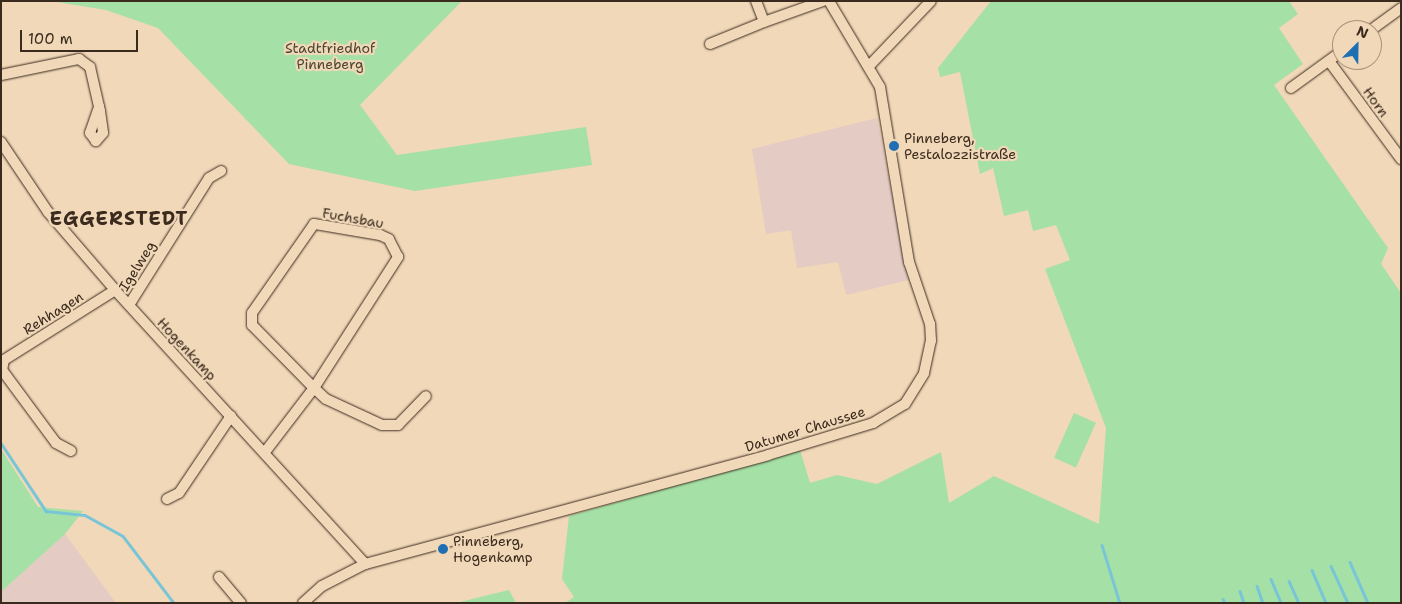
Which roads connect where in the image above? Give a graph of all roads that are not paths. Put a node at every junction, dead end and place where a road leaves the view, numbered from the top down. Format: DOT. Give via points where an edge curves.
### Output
graph roads {
  1 [pos="756,1"];
  2 [pos="823,1"];
  3 [pos="829,1"];
  4 [pos="931,1"];
  5 [pos="1401,8"];
  6 [pos="764,22"];
  7 [pos="1382,22"];
  8 [pos="710,44"];
  9 [pos="1332,59"];
  10 [pos="1329,61"];
  11 [pos="870,65"];
  12 [pos="1,75"];
  13 [pos="1291,88"];
  14 [pos="98,107"];
  15 [pos="1,142"];
  16 [pos="4,153"];
  17 [pos="1401,159"];
  18 [pos="221,171"];
  19 [pos="116,290"];
  20 [pos="129,305"];
  21 [pos="314,388"];
  22 [pos="426,396"];
  23 [pos="231,416"];
  24 [pos="71,451"];
  25 [pos="265,452"];
  26 [pos="167,499"];
  27 [pos="365,564"];
  28 [pos="219,577"];
  29 [pos="241,603"];
  30 [pos="303,603"];
  1 -- 6 [label="street"];
  2 -- 6 [label="street"];
  3 -- 11 [label="street, Datumer Chaussee"];
  4 -- 11 [label="street"];
  5 -- 7 [label="street"];
  6 -- 8 [label="street"];
  9 -- 10 [label="street"];
  10 -- 13 [label="street"];
  10 -- 17 [label="street, Horn"];
  11 -- 27 [label="street, Datumer Chaussee" via="880,87 909,262 930,324 931,341 924,373 905,404 873,423"];
  12 -- 14 [label="street" via="79,59 90,67"];
  15 -- 16 [label="street, Hogenkamp"];
  16 -- 19 [label="street, Hogenkamp" via="48,212"];
  18 -- 20 [label="street, Igelweg" via="209,178"];
  19 -- 20 [label="street, Hogenkamp"];
  19 -- 24 [label="street, Rehhagen" via="4,360 2,370 34,414 56,443"];
  20 -- 23 [label="street, Hogenkamp"];
  21 -- 21 [label="street, Fuchsbau" via="395,265 398,256 389,238 314,224 252,313 252,325"];
  21 -- 22 [label="street, Fuchsbau" via="326,399 390,427 405,420"];
  21 -- 25 [label="street, Fuchsbau"];
  23 -- 25 [label="street, Hogenkamp"];
  23 -- 26 [label="street" via="179,493"];
  25 -- 27 [label="street, Hogenkamp"];
  27 -- 30 [label="street, Datumer Chaussee" via="322,586"];
  28 -- 29 [label="street"];
}
